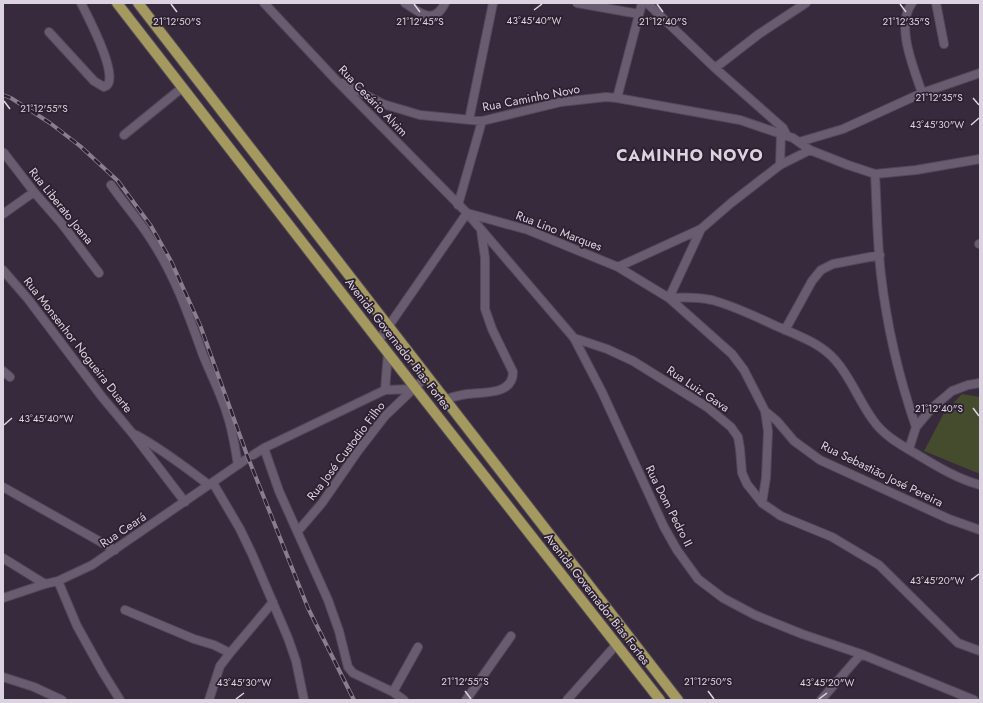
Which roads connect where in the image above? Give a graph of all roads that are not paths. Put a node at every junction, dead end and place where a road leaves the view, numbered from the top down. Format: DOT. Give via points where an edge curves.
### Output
graph roads {
  1 [pos="81,3"];
  2 [pos="117,3"];
  3 [pos="138,3"];
  4 [pos="264,3"];
  5 [pos="405,3"];
  6 [pos="445,3"];
  7 [pos="493,3"];
  8 [pos="577,3"];
  9 [pos="642,3"];
  10 [pos="647,3"];
  11 [pos="806,3"];
  12 [pos="912,3"];
  13 [pos="936,3"];
  14 [pos="639,14"];
  15 [pos="48,32"];
  16 [pos="944,44"];
  17 [pos="715,68"];
  18 [pos="980,73"];
  19 [pos="336,80"];
  20 [pos="200,84"];
  21 [pos="185,90"];
  22 [pos="922,93"];
  23 [pos="617,98"];
  24 [pos="469,120"];
  25 [pos="482,121"];
  26 [pos="124,135"];
  27 [pos="784,135"];
  28 [pos="799,142"];
  29 [pos="810,150"];
  30 [pos="4,153"];
  31 [pos="980,159"];
  32 [pos="780,165"];
  33 [pos="875,174"];
  34 [pos="275,181"];
  35 [pos="111,185"];
  36 [pos="263,191"];
  37 [pos="34,192"];
  38 [pos="458,205"];
  39 [pos="467,213"];
  40 [pos="3,214"];
  41 [pos="701,229"];
  42 [pos="481,230"];
  43 [pos="880,255"];
  44 [pos="618,267"];
  45 [pos="3,270"];
  46 [pos="98,273"];
  47 [pos="669,298"];
  48 [pos="388,326"];
  49 [pos="785,330"];
  50 [pos="574,338"];
  51 [pos="379,340"];
  52 [pos="388,353"];
  53 [pos="3,371"];
  54 [pos="427,376"];
  55 [pos="10,377"];
  56 [pos="980,383"];
  57 [pos="413,388"];
  58 [pos="385,390"];
  59 [pos="446,399"];
  60 [pos="765,411"];
  61 [pos="916,427"];
  62 [pos="133,434"];
  63 [pos="264,448"];
  64 [pos="909,449"];
  65 [pos="253,455"];
  66 [pos="504,475"];
  67 [pos="211,484"];
  68 [pos="492,484"];
  69 [pos="980,485"];
  70 [pos="3,487"];
  71 [pos="186,502"];
  72 [pos="762,503"];
  73 [pos="980,530"];
  74 [pos="298,531"];
  75 [pos="114,550"];
  76 [pos="3,558"];
  77 [pos="58,582"];
  78 [pos="45,584"];
  79 [pos="3,598"];
  80 [pos="273,602"];
  81 [pos="125,610"];
  82 [pos="615,617"];
  83 [pos="603,628"];
  84 [pos="511,636"];
  85 [pos="616,645"];
  86 [pos="418,647"];
  87 [pos="980,651"];
  88 [pos="230,653"];
  89 [pos="862,654"];
  90 [pos="3,677"];
  91 [pos="393,692"];
  92 [pos="62,700"];
  93 [pos="120,700"];
  94 [pos="209,700"];
  95 [pos="304,700"];
  96 [pos="404,700"];
  97 [pos="466,700"];
  98 [pos="567,700"];
  99 [pos="660,700"];
  100 [pos="678,700"];
  101 [pos="821,700"];
  102 [pos="974,700"];
  1 -- 15 [label="street" via="103,50 110,73 108,86 104,87 94,81"];
  2 -- 21 [label="main road, Avenida Governador Bias Fortes"];
  3 -- 20 [label="main road, Avenida Governador Bias Fortes"];
  4 -- 19 [label="street, Rua Cesário Alvim"];
  5 -- 6 [label="street" via="424,16 434,16"];
  7 -- 24 [label="street"];
  8 -- 14 [label="street"];
  9 -- 14 [label="street"];
  10 -- 17 [label="street"];
  11 -- 17 [label="street" via="759,34"];
  12 -- 22 [label="street" via="908,8 905,23 906,35"];
  13 -- 16 [label="street"];
  14 -- 23 [label="street"];
  17 -- 27 [label="street" via="783,128"];
  18 -- 22 [label="street"];
  19 -- 24 [label="street, Rua Caminho Novo" via="383,104 420,116"];
  19 -- 38 [label="street, Rua Cesário Alvim"];
  20 -- 21 [label="main road"];
  20 -- 34 [label="main road, Avenida Governador Bias Fortes"];
  21 -- 26 [label="street"];
  21 -- 36 [label="main road, Avenida Governador Bias Fortes"];
  22 -- 28 [label="street" via="843,128"];
  23 -- 25 [label="street, Rua Caminho Novo" via="561,102"];
  23 -- 27 [label="street, Rua Caminho Novo" via="740,120"];
  24 -- 25 [label="street, Rua Caminho Novo"];
  25 -- 38 [label="street"];
  27 -- 28 [label="street, Rua Caminho Novo"];
  27 -- 32 [label="street"];
  28 -- 29 [label="street, Rua Caminho Novo"];
  29 -- 32 [label="street"];
  29 -- 33 [label="street, Rua Caminho Novo"];
  30 -- 37 [label="street, Rua Liberato Joana"];
  31 -- 33 [label="street"];
  32 -- 41 [label="street"];
  33 -- 43 [label="street"];
  34 -- 36 [label="main road"];
  34 -- 48 [label="main road, Avenida Governador Bias Fortes"];
  35 -- 67 [label="street, Rua Ceará" via="153,242 170,274 222,399 242,462"];
  36 -- 51 [label="main road, Avenida Governador Bias Fortes"];
  37 -- 40 [label="street"];
  37 -- 46 [label="street, Rua Liberato Joana" via="62,224"];
  38 -- 39 [label="street, Rua Cesário Alvim"];
  39 -- 42 [label="street, Rua Dom Pedro II"];
  39 -- 44 [label="street, Rua Lino Marques" via="528,230"];
  39 -- 48 [label="street"];
  41 -- 44 [label="street"];
  41 -- 47 [label="street"];
  42 -- 50 [label="street, Rua Dom Pedro II"];
  42 -- 59 [label="street" via="485,309 513,377 507,387 501,390"];
  43 -- 49 [label="street" via="833,264 821,270 812,281"];
  43 -- 61 [label="street" via="893,344"];
  44 -- 47 [label="street, Rua Lino Marques"];
  45 -- 62 [label="street, Rua Monsenhor Nogueira Duarte"];
  47 -- 49 [label="street" via="711,300"];
  47 -- 60 [label="street, Rua Lino Marques" via="732,354 744,370"];
  48 -- 51 [label="street"];
  48 -- 54 [label="main road, Avenida Governador Bias Fortes"];
  49 -- 64 [label="street" via="814,343 836,360 874,421 898,444"];
  50 -- 72 [label="street, Rua Luiz Gava" via="633,361 692,397 731,427 738,437 742,473"];
  50 -- 89 [label="street, Rua Dom Pedro II" via="602,392 664,527 698,579 723,598 755,615"];
  51 -- 52 [label="main road, Avenida Governador Bias Fortes"];
  52 -- 57 [label="main road, Avenida Governador Bias Fortes"];
  52 -- 58 [label="street"];
  53 -- 55 [label="street"];
  54 -- 57 [label="street"];
  54 -- 59 [label="main road, Avenida Governador Bias Fortes"];
  56 -- 61 [label="street" via="952,391 932,408"];
  57 -- 58 [label="street"];
  57 -- 68 [label="main road, Avenida Governador Bias Fortes"];
  57 -- 74 [label="street, Rua José Custodio Filho" via="385,416 322,503"];
  58 -- 63 [label="street"];
  59 -- 66 [label="main road, Avenida Governador Bias Fortes"];
  60 -- 72 [label="street" via="768,431"];
  60 -- 73 [label="street, Rua Sebastião José Pereira" via="794,440 820,460 949,519"];
  61 -- 64 [label="street"];
  62 -- 67 [label="street, Rua Monsenhor Nogueira Duarte"];
  62 -- 71 [label="street, Rua Monsenhor Nogueira Duarte"];
  63 -- 65 [label="street"];
  63 -- 74 [label="street" via="279,491"];
  64 -- 69 [label="street" via="945,471"];
  66 -- 68 [label="main road"];
  66 -- 82 [label="main road, Avenida Governador Bias Fortes"];
  67 -- 71 [label="street, Rua Ceará"];
  67 -- 80 [label="street" via="249,548"];
  68 -- 83 [label="main road, Avenida Governador Bias Fortes"];
  70 -- 75 [label="street"];
  71 -- 75 [label="street, Rua Ceará"];
  72 -- 87 [label="street, Rua Luiz Gava" via="781,516 832,537 879,565 958,643"];
  74 -- 91 [label="street" via="328,600 349,669"];
  75 -- 77 [label="street, Rua Ceará" via="92,565"];
  76 -- 78 [label="street"];
  77 -- 78 [label="street, Rua Ceará"];
  77 -- 93 [label="street" via="77,626"];
  78 -- 79 [label="street, Rua Ceará"];
  80 -- 88 [label="street"];
  80 -- 95 [label="street" via="296,661"];
  81 -- 88 [label="street"];
  82 -- 83 [label="main road"];
  82 -- 100 [label="main road, Avenida Governador Bias Fortes"];
  83 -- 85 [label="main road, Avenida Governador Bias Fortes"];
  84 -- 97 [label="street"];
  85 -- 98 [label="street"];
  85 -- 99 [label="main road, Avenida Governador Bias Fortes"];
  86 -- 91 [label="street"];
  88 -- 94 [label="street" via="220,666"];
  89 -- 101 [label="street"];
  89 -- 102 [label="street, Rua Dom Pedro II"];
  90 -- 92 [label="street"];
  91 -- 96 [label="street"];
}
